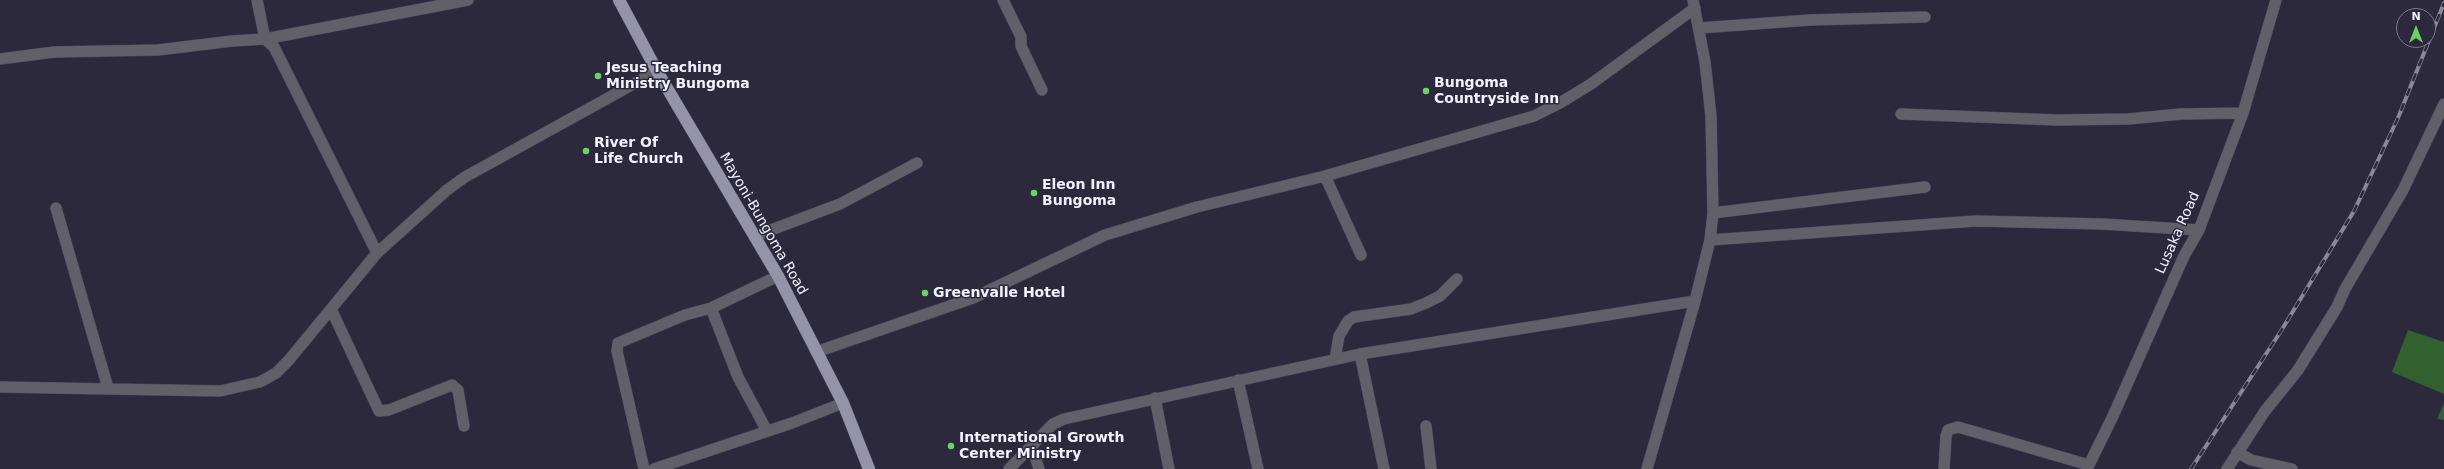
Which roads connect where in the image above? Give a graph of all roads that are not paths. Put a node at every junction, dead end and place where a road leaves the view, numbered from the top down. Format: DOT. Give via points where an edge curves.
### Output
graph roads {
  1 [pos="257,0"];
  2 [pos="468,0"];
  3 [pos="619,0"];
  4 [pos="2276,0"];
  5 [pos="1007,1"];
  6 [pos="1694,4"];
  7 [pos="1925,17"];
  8 [pos="1699,28"];
  9 [pos="265,39"];
  10 [pos="0,59"];
  11 [pos="657,71"];
  12 [pos="1042,90"];
  13 [pos="2444,104"];
  14 [pos="2243,113"];
  15 [pos="1901,114"];
  16 [pos="917,163"];
  17 [pos="1325,176"];
  18 [pos="1925,187"];
  19 [pos="56,208"];
  20 [pos="1713,213"];
  21 [pos="2199,230"];
  22 [pos="755,236"];
  23 [pos="1710,240"];
  24 [pos="377,253"];
  25 [pos="1361,256"];
  26 [pos="778,276"];
  27 [pos="1457,279"];
  28 [pos="1695,301"];
  29 [pos="711,308"];
  30 [pos="331,309"];
  31 [pos="816,352"];
  32 [pos="1360,354"];
  33 [pos="1335,359"];
  34 [pos="1238,380"];
  35 [pos="0,387"];
  36 [pos="108,388"];
  37 [pos="1155,398"];
  38 [pos="842,403"];
  39 [pos="464,426"];
  40 [pos="1426,426"];
  41 [pos="767,431"];
  42 [pos="1032,446"];
  43 [pos="2237,452"];
  44 [pos="2088,467"];
  45 [pos="644,469"];
  46 [pos="654,469"];
  47 [pos="869,469"];
  48 [pos="1009,469"];
  49 [pos="1039,469"];
  50 [pos="1169,469"];
  51 [pos="1258,469"];
  52 [pos="1384,469"];
  53 [pos="1431,469"];
  54 [pos="1647,469"];
  55 [pos="1944,469"];
  56 [pos="2227,469"];
  57 [pos="2292,469"];
  1 -- 9 [label="street"];
  2 -- 9 [label="street"];
  3 -- 11 [label="main road, Mayoni-Bungoma Road"];
  4 -- 14 [label="street, Lusaka Road"];
  5 -- 12 [label="street" via="1021,37 1021,46"];
  6 -- 8 [label="street"];
  6 -- 17 [label="street" via="1591,84 1560,104 1534,116"];
  7 -- 8 [label="street" via="1810,20"];
  8 -- 20 [label="street" via="1711,116"];
  9 -- 10 [label="street" via="158,50 54,52"];
  9 -- 24 [label="street" via="274,47"];
  11 -- 22 [label="main road, Mayoni-Bungoma Road"];
  11 -- 24 [label="street" via="465,176"];
  13 -- 43 [label="street" via="2403,190 2337,307 2298,370 2265,411"];
  14 -- 15 [label="street" via="2057,120"];
  14 -- 21 [label="street, Lusaka Road"];
  16 -- 22 [label="street" via="840,204"];
  17 -- 25 [label="street"];
  17 -- 31 [label="street" via="1197,207 1105,235 973,298"];
  18 -- 20 [label="street"];
  19 -- 36 [label="street"];
  20 -- 23 [label="street"];
  21 -- 23 [label="street" via="2102,224 1976,221"];
  21 -- 44 [label="street, Lusaka Road" via="2184,256"];
  22 -- 26 [label="main road, Mayoni-Bungoma Road"];
  23 -- 28 [label="street"];
  24 -- 30 [label="street"];
  26 -- 29 [label="street"];
  26 -- 31 [label="main road, Mayoni-Bungoma Road"];
  27 -- 33 [label="street" via="1440,296 1411,309 1354,317 1348,321 1339,336"];
  28 -- 32 [label="street"];
  28 -- 54 [label="street"];
  29 -- 41 [label="street" via="738,377"];
  29 -- 45 [label="street" via="685,315 623,340 616,346"];
  30 -- 36 [label="street" via="289,360 276,373 260,382 220,391"];
  30 -- 39 [label="street" via="379,411 389,410 452,385 458,390"];
  31 -- 38 [label="main road, Mayoni-Bungoma Road"];
  32 -- 33 [label="street"];
  32 -- 52 [label="street"];
  33 -- 34 [label="street"];
  34 -- 37 [label="street"];
  34 -- 51 [label="street"];
  35 -- 36 [label="street"];
  37 -- 42 [label="street" via="1064,419 1053,424"];
  37 -- 50 [label="street"];
  38 -- 41 [label="street"];
  38 -- 47 [label="main road, Mayoni-Bungoma Road"];
  40 -- 53 [label="street"];
  41 -- 46 [label="street"];
  42 -- 48 [label="street"];
  42 -- 49 [label="street"];
  43 -- 56 [label="street"];
  43 -- 57 [label="street" via="2250,460"];
  44 -- 55 [label="street" via="1958,427 1948,430"];
}
